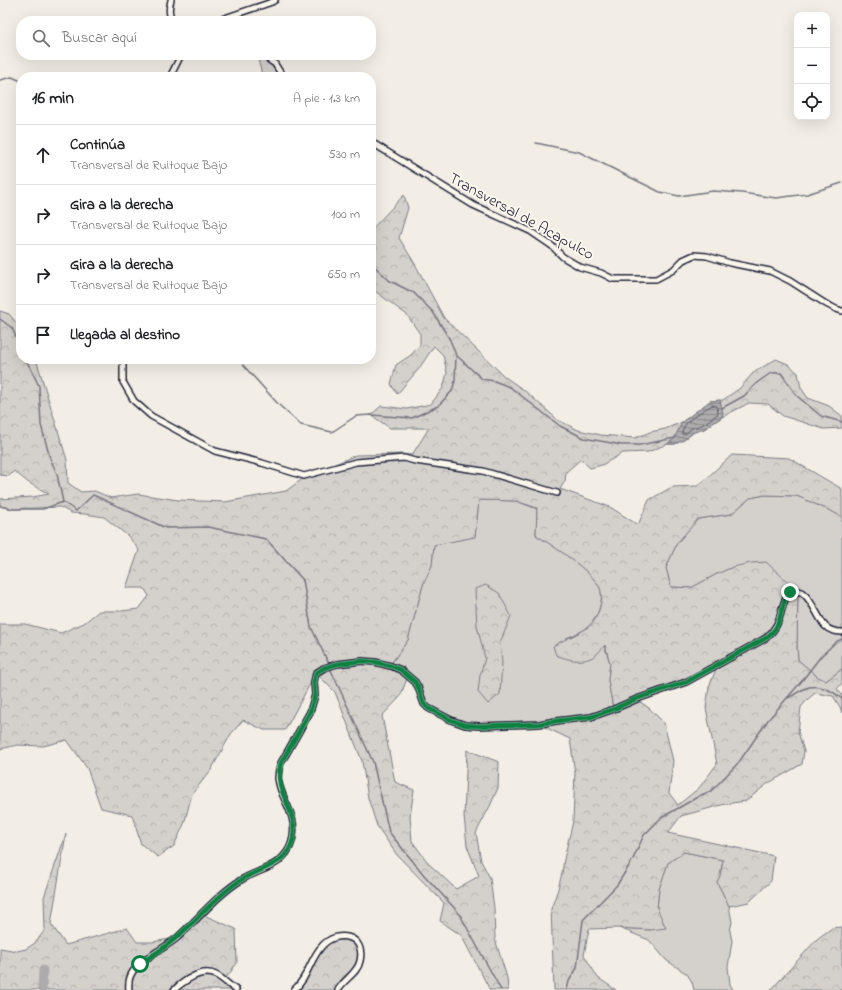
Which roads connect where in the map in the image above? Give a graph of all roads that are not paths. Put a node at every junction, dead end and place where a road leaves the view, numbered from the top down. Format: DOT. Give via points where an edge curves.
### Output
graph roads {
  1 [pos="171,0"];
  2 [pos="275,0"];
  3 [pos="169,16"];
  4 [pos="231,16"];
  5 [pos="178,60"];
  6 [pos="269,60"];
  7 [pos="172,72"];
  8 [pos="280,72"];
  9 [pos="376,145"];
  10 [pos="842,311"];
  11 [pos="123,364"];
  12 [pos="558,493"];
  13 [pos="842,632"];
  14 [pos="129,990"];
  15 [pos="174,990"];
  16 [pos="236,990"];
  17 [pos="294,990"];
  18 [pos="338,990"];
  1 -- 3 [label="street"];
  2 -- 4 [label="street"];
  5 -- 7 [label="street"];
  6 -- 8 [label="street"];
  9 -- 10 [label="street, Transversal de Acapulco" via="473,205 530,231 563,257 613,278 656,279 694,255 707,256 770,271"];
  11 -- 12 [label="street" via="123,382 134,401 151,416 215,451 262,462 304,476 356,462 404,458 483,471"];
  13 -- 14 [label="street" via="830,630 824,625 807,597 799,591 794,591 787,595 777,626 766,638 686,682 591,717 539,724 465,725 428,708 415,682 401,670 362,661 324,668 314,677 315,695 310,712 278,771 280,786 294,822 290,850 276,864 240,881 176,938 140,964 130,976"];
  15 -- 16 [label="street" via="201,973 215,975"];
  17 -- 18 [label="street" via="322,946 332,938 344,936 358,945 361,956 356,970"];
}
